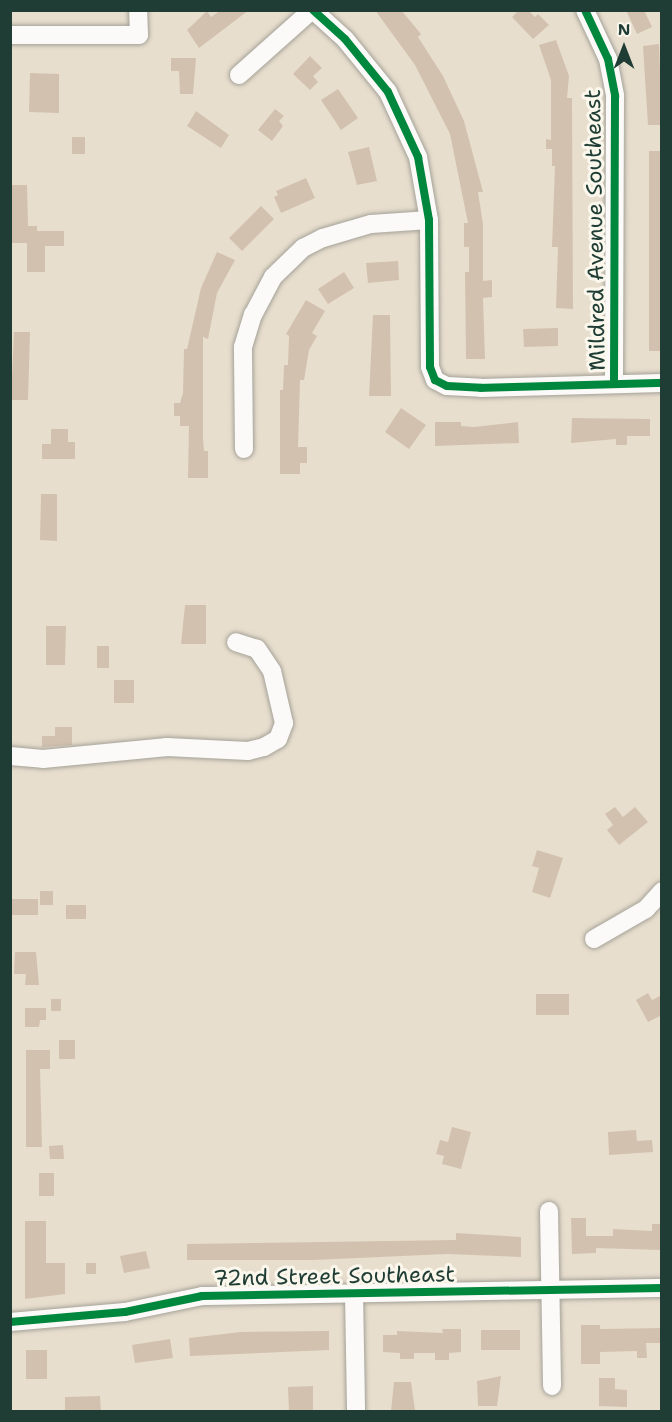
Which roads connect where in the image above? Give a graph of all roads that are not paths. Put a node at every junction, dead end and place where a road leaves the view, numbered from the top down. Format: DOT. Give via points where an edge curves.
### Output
graph roads {
  1 [pos="138,10"];
  2 [pos="313,10"];
  3 [pos="585,10"];
  4 [pos="10,35"];
  5 [pos="239,75"];
  6 [pos="429,220"];
  7 [pos="662,383"];
  8 [pos="614,384"];
  9 [pos="244,449"];
  10 [pos="236,642"];
  11 [pos="10,756"];
  12 [pos="662,891"];
  13 [pos="594,939"];
  14 [pos="549,1211"];
  15 [pos="662,1288"];
  16 [pos="551,1290"];
  17 [pos="354,1293"];
  18 [pos="10,1322"];
  19 [pos="552,1386"];
  20 [pos="356,1412"];
  1 -- 4 [label="street" via="139,35"];
  2 -- 5 [label="street"];
  2 -- 6 [label="street" via="345,39 394,101 418,157"];
  3 -- 8 [label="street, Mildred Avenue Southeast" via="608,59 615,96"];
  6 -- 8 [label="street" via="430,367 435,380 447,386 481,388"];
  6 -- 9 [label="street" via="371,224 323,238 303,248 273,277 253,315 243,347"];
  7 -- 8 [label="street"];
  10 -- 11 [label="street" via="257,649 272,671 284,723 278,739 264,747 248,751 167,747 43,759"];
  12 -- 13 [label="street" via="646,909"];
  14 -- 16 [label="street"];
  15 -- 16 [label="street, 72nd Street Southeast"];
  16 -- 17 [label="street, 72nd Street Southeast"];
  16 -- 19 [label="street"];
  17 -- 18 [label="street, 72nd Street Southeast" via="202,1296 125,1312"];
  17 -- 20 [label="street"];
}
